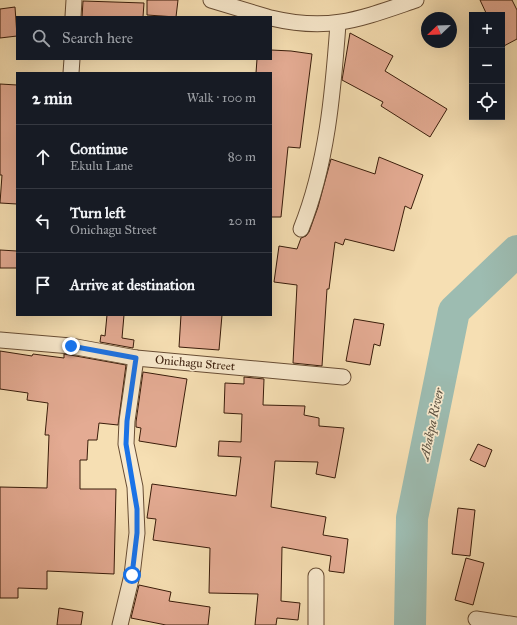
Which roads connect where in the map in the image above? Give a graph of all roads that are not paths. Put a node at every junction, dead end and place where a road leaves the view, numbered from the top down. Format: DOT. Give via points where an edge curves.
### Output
graph roads {
  1 [pos="74,0"];
  2 [pos="211,0"];
  3 [pos="416,0"];
  4 [pos="73,16"];
  5 [pos="264,16"];
  6 [pos="272,18"];
  7 [pos="338,24"];
  8 [pos="72,60"];
  9 [pos="72,72"];
  10 [pos="301,229"];
  11 [pos="0,340"];
  12 [pos="136,358"];
  13 [pos="343,377"];
  14 [pos="316,576"];
  15 [pos="476,619"];
  16 [pos="120,625"];
  17 [pos="316,625"];
  18 [pos="517,625"];
  1 -- 4 [label="street"];
  2 -- 5 [label="street"];
  3 -- 7 [label="street"];
  6 -- 7 [label="street" via="296,24"];
  7 -- 10 [label="street" via="329,121 315,188"];
  8 -- 9 [label="street"];
  11 -- 12 [label="street, Onichagu Street" via="71,346"];
  12 -- 13 [label="street, Onichagu Street"];
  12 -- 16 [label="street" via="126,444 135,487 137,533 132,575"];
  14 -- 17 [label="street"];
  15 -- 18 [label="street"];
}
